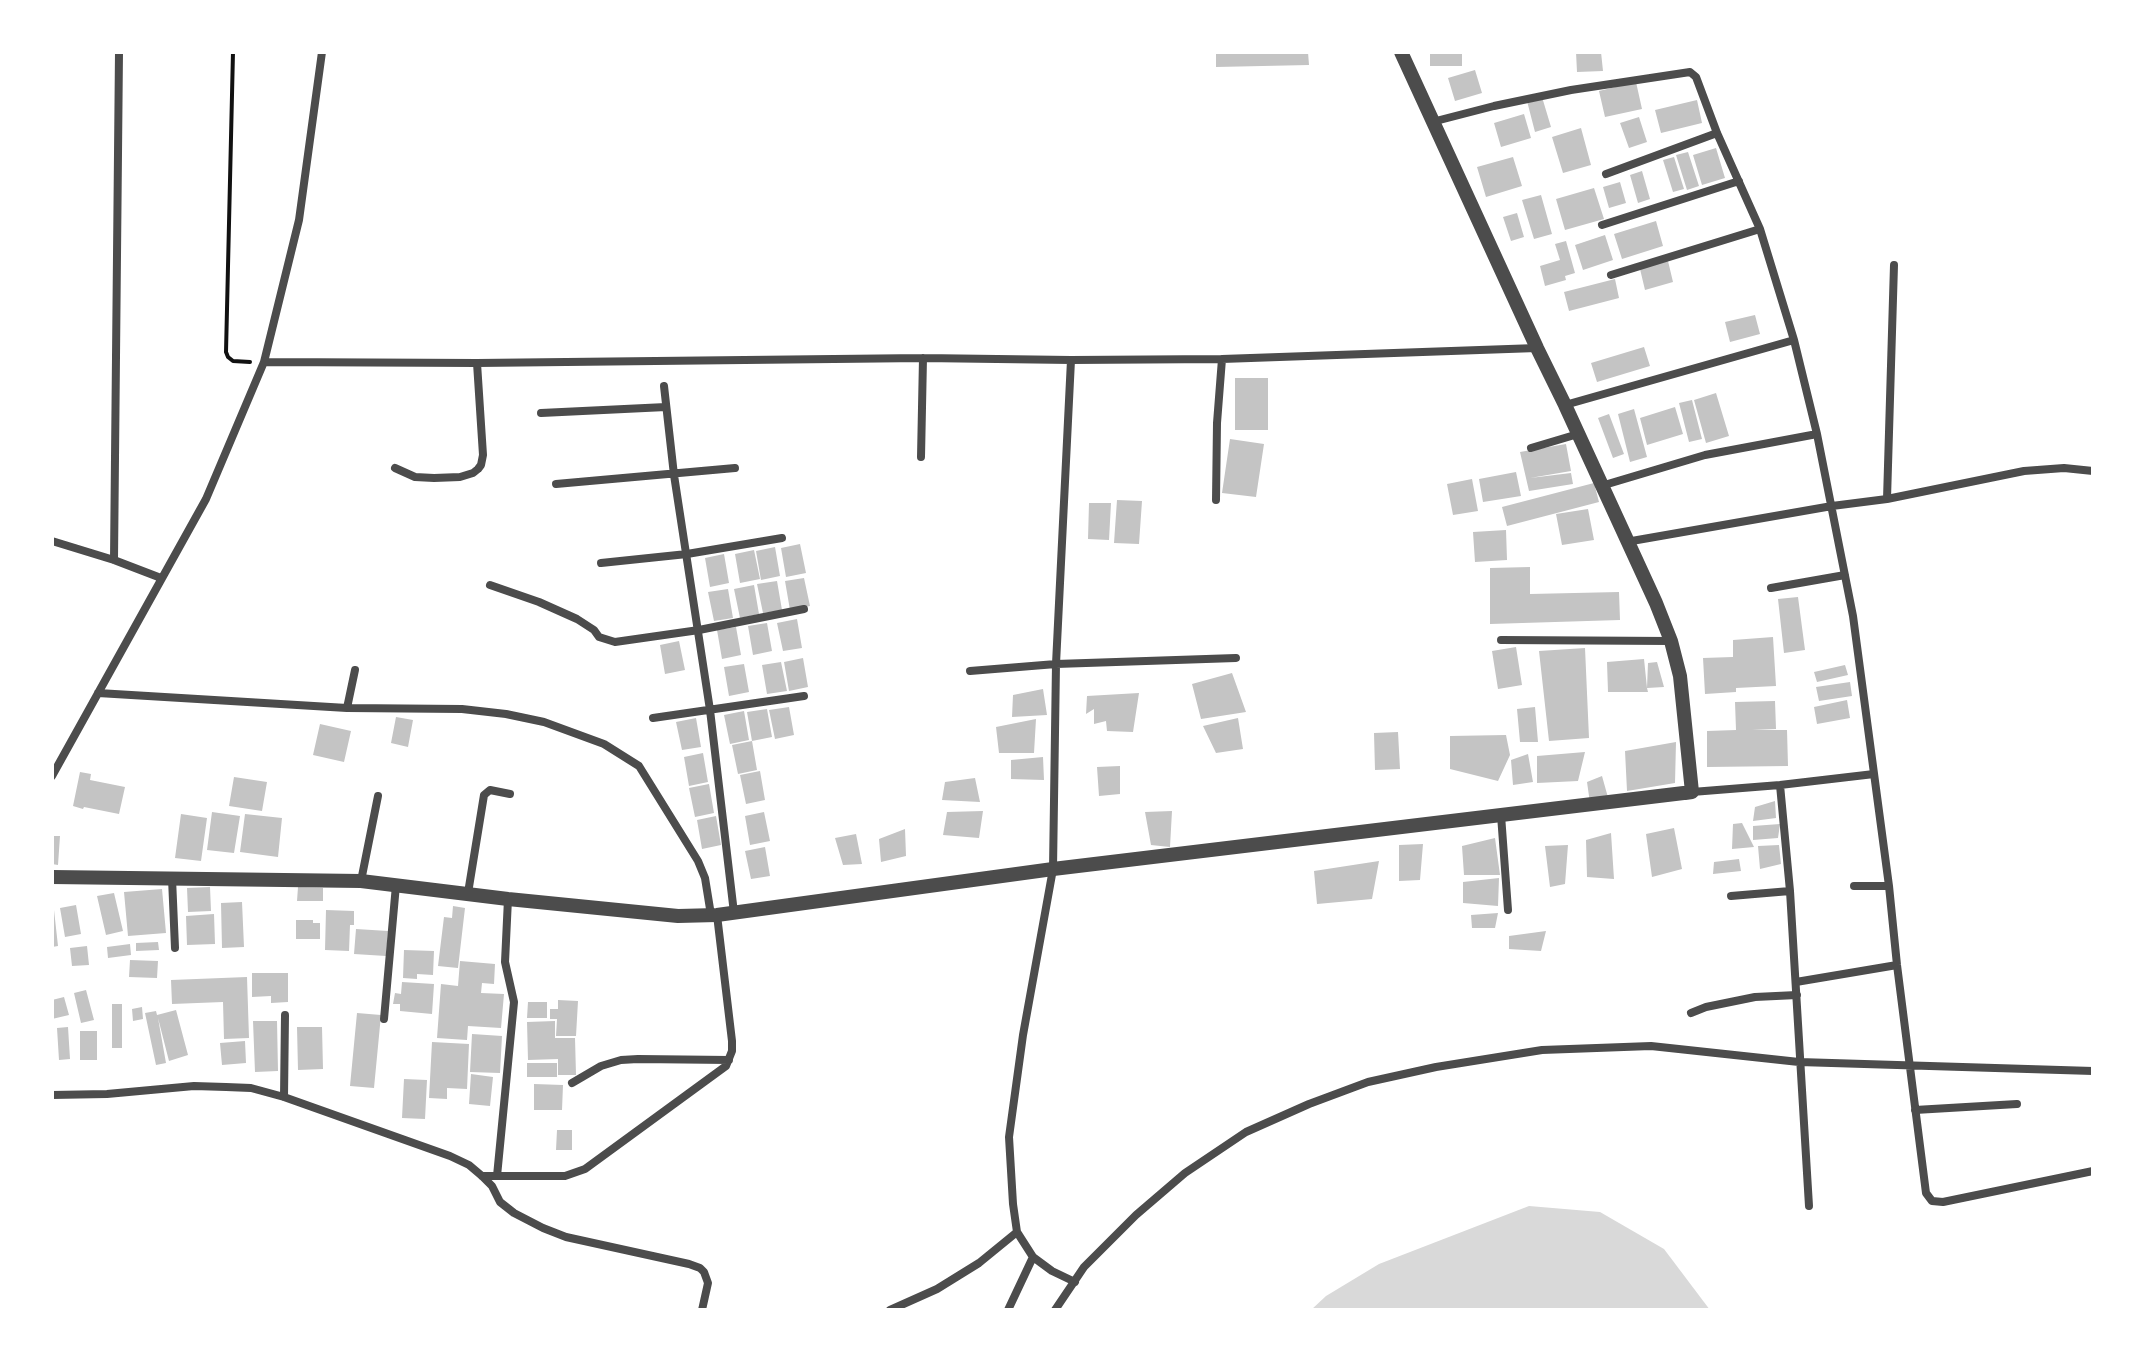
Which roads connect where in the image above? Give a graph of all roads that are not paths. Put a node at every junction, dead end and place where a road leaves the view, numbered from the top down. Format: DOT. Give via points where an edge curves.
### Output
graph roads {
  1 [pos="119,52"];
  2 [pos="322,52"];
  3 [pos="1401,52"];
  4 [pos="1432,122"];
  5 [pos="1717,133"];
  6 [pos="1606,174"];
  7 [pos="1739,181"];
  8 [pos="1602,225"];
  9 [pos="1760,229"];
  10 [pos="1894,265"];
  11 [pos="1611,275"];
  12 [pos="1794,340"];
  13 [pos="1537,348"];
  14 [pos="923,358"];
  15 [pos="1222,359"];
  16 [pos="1071,360"];
  17 [pos="264,362"];
  18 [pos="477,363"];
  19 [pos="664,386"];
  20 [pos="1565,405"];
  21 [pos="666,407"];
  22 [pos="541,413"];
  23 [pos="1578,434"];
  24 [pos="1817,434"];
  25 [pos="1531,448"];
  26 [pos="921,457"];
  27 [pos="395,468"];
  28 [pos="735,468"];
  29 [pos="2093,471"];
  30 [pos="674,475"];
  31 [pos="556,484"];
  32 [pos="1601,486"];
  33 [pos="1887,499"];
  34 [pos="1216,500"];
  35 [pos="1832,506"];
  36 [pos="782,538"];
  37 [pos="52,541"];
  38 [pos="1626,542"];
  39 [pos="687,554"];
  40 [pos="114,560"];
  41 [pos="601,563"];
  42 [pos="1845,575"];
  43 [pos="161,578"];
  44 [pos="490,585"];
  45 [pos="1771,588"];
  46 [pos="804,609"];
  47 [pos="699,630"];
  48 [pos="1501,640"];
  49 [pos="1671,641"];
  50 [pos="1236,658"];
  51 [pos="1056,664"];
  52 [pos="355,670"];
  53 [pos="970,671"];
  54 [pos="98,693"];
  55 [pos="804,696"];
  56 [pos="347,708"];
  57 [pos="710,710"];
  58 [pos="653,718"];
  59 [pos="1874,774"];
  60 [pos="52,776"];
  61 [pos="1780,785"];
  62 [pos="1692,792"];
  63 [pos="510,794"];
  64 [pos="378,796"];
  65 [pos="1501,815"];
  66 [pos="1053,869"];
  67 [pos="52,877"];
  68 [pos="172,877"];
  69 [pos="361,881"];
  70 [pos="396,884"];
  71 [pos="1854,886"];
  72 [pos="1889,886"];
  73 [pos="1790,891"];
  74 [pos="468,893"];
  75 [pos="1731,896"];
  76 [pos="508,899"];
  77 [pos="1508,910"];
  78 [pos="734,913"];
  79 [pos="714,915"];
  80 [pos="175,948"];
  81 [pos="1897,965"];
  82 [pos="1796,982"];
  83 [pos="1797,995"];
  84 [pos="1691,1013"];
  85 [pos="285,1015"];
  86 [pos="384,1019"];
  87 [pos="729,1060"];
  88 [pos="1799,1062"];
  89 [pos="1910,1066"];
  90 [pos="2093,1071"];
  91 [pos="572,1083"];
  92 [pos="52,1095"];
  93 [pos="284,1097"];
  94 [pos="2017,1104"];
  95 [pos="1915,1110"];
  96 [pos="2093,1171"];
  97 [pos="482,1176"];
  98 [pos="497,1176"];
  99 [pos="1809,1206"];
  100 [pos="1017,1232"];
  101 [pos="1033,1257"];
  102 [pos="1075,1282"];
  103 [pos="702,1310"];
  104 [pos="890,1310"];
  105 [pos="1008,1310"];
  106 [pos="1055,1310"];
  1 -- 40 [label="street"];
  2 -- 17 [label="street" via="299,220"];
  3 -- 4 [label="street"];
  4 -- 5 [label="street" via="1571,90 1690,72"];
  4 -- 13 [label="street"];
  5 -- 6 [label="street"];
  5 -- 7 [label="street"];
  7 -- 8 [label="street"];
  7 -- 9 [label="street"];
  9 -- 11 [label="street"];
  9 -- 12 [label="street"];
  10 -- 33 [label="street"];
  12 -- 20 [label="street"];
  12 -- 24 [label="street"];
  13 -- 15 [label="street"];
  13 -- 20 [label="street"];
  14 -- 16 [label="street"];
  14 -- 18 [label="street"];
  14 -- 26 [label="street"];
  15 -- 16 [label="street"];
  15 -- 34 [label="street"];
  16 -- 51 [label="street"];
  17 -- 18 [label="street"];
  17 -- 43 [label="street" via="206,499"];
  18 -- 27 [label="street" via="483,455 478,469 460,477 434,478"];
  19 -- 21 [label="street"];
  20 -- 23 [label="street"];
  21 -- 22 [label="street"];
  21 -- 30 [label="street"];
  23 -- 25 [label="street"];
  23 -- 32 [label="street"];
  24 -- 32 [label="street" via="1705,455"];
  24 -- 35 [label="street"];
  28 -- 30 [label="street"];
  29 -- 33 [label="street" via="2024,471"];
  30 -- 31 [label="street"];
  30 -- 39 [label="street"];
  32 -- 38 [label="street"];
  33 -- 35 [label="street"];
  35 -- 38 [label="street"];
  35 -- 42 [label="street"];
  36 -- 39 [label="street"];
  37 -- 40 [label="street"];
  38 -- 49 [label="street"];
  39 -- 41 [label="street"];
  39 -- 47 [label="street"];
  40 -- 43 [label="street"];
  42 -- 45 [label="street"];
  42 -- 59 [label="street"];
  43 -- 54 [label="street"];
  44 -- 47 [label="street" via="577,619 606,640"];
  46 -- 47 [label="street"];
  47 -- 57 [label="street"];
  48 -- 49 [label="street"];
  49 -- 62 [label="street" via="1680,676"];
  50 -- 51 [label="street"];
  51 -- 53 [label="street"];
  51 -- 66 [label="street"];
  52 -- 56 [label="street"];
  54 -- 56 [label="street"];
  54 -- 60 [label="street"];
  55 -- 57 [label="street"];
  56 -- 79 [label="street" via="506,714 604,744 639,766 698,861"];
  57 -- 58 [label="street"];
  57 -- 78 [label="street"];
  59 -- 61 [label="street"];
  59 -- 72 [label="street"];
  61 -- 62 [label="street"];
  61 -- 73 [label="street"];
  62 -- 65 [label="street"];
  63 -- 74 [label="street" via="490,790 484,795"];
  64 -- 69 [label="street"];
  65 -- 66 [label="street"];
  65 -- 77 [label="street"];
  66 -- 78 [label="street"];
  66 -- 100 [label="street" via="1009,1137"];
  67 -- 68 [label="street"];
  68 -- 69 [label="street"];
  68 -- 80 [label="street"];
  69 -- 70 [label="street"];
  70 -- 74 [label="street"];
  70 -- 86 [label="street"];
  71 -- 72 [label="street"];
  72 -- 81 [label="street"];
  73 -- 75 [label="street"];
  73 -- 82 [label="street"];
  74 -- 76 [label="street"];
  76 -- 79 [label="street"];
  76 -- 98 [label="street" via="505,962 514,1002"];
  78 -- 79 [label="street"];
  79 -- 87 [label="street" via="732,1041"];
  81 -- 82 [label="street"];
  81 -- 89 [label="street"];
  82 -- 83 [label="street"];
  83 -- 84 [label="street" via="1755,997"];
  83 -- 88 [label="street"];
  85 -- 93 [label="street"];
  87 -- 91 [label="street" via="621,1060"];
  87 -- 98 [label="street" via="585,1169 565,1176"];
  88 -- 89 [label="street"];
  88 -- 99 [label="street"];
  88 -- 102 [label="street" via="1651,1046 1542,1050 1368,1082 1246,1132 1197,1165 1136,1215"];
  89 -- 90 [label="street"];
  89 -- 95 [label="street"];
  92 -- 93 [label="street" via="204,1086 251,1088"];
  93 -- 97 [label="street" via="450,1156"];
  94 -- 95 [label="street"];
  95 -- 96 [label="street" via="1926,1193 1932,1201"];
  97 -- 98 [label="street"];
  97 -- 103 [label="street" via="500,1202 543,1228 700,1268 708,1283"];
  100 -- 101 [label="street"];
  100 -- 104 [label="street" via="937,1289"];
  101 -- 102 [label="street"];
  101 -- 105 [label="street"];
  102 -- 106 [label="street"];
}
